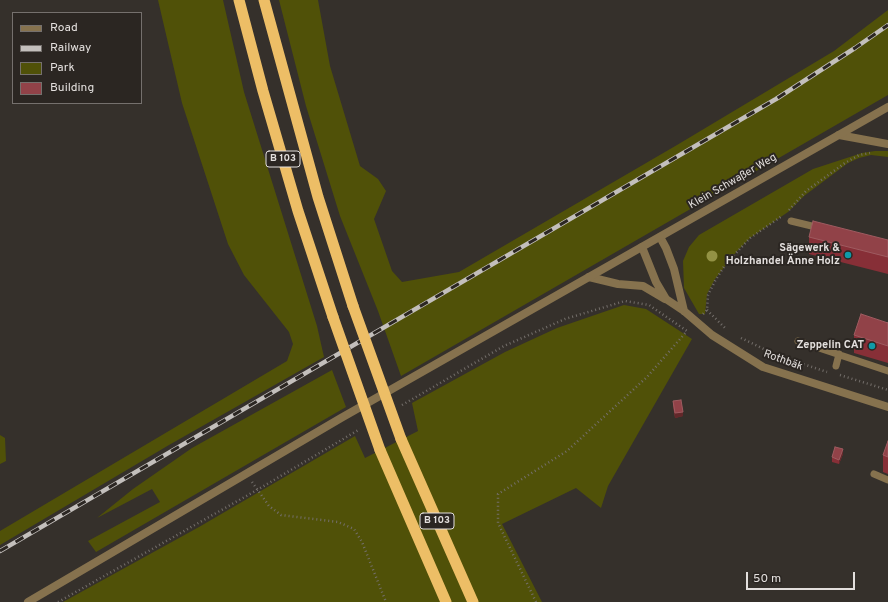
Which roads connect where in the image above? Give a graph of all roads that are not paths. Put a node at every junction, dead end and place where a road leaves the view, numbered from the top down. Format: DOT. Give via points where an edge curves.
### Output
graph roads {
  1 [pos="239,0"];
  2 [pos="264,0"];
  3 [pos="888,107"];
  4 [pos="839,135"];
  5 [pos="888,144"];
  6 [pos="791,220"];
  7 [pos="827,230"];
  8 [pos="660,236"];
  9 [pos="642,247"];
  10 [pos="589,277"];
  11 [pos="666,299"];
  12 [pos="684,311"];
  13 [pos="798,341"];
  14 [pos="839,354"];
  15 [pos="836,366"];
  16 [pos="888,371"];
  17 [pos="888,407"];
  18 [pos="874,474"];
  19 [pos="888,480"];
  20 [pos="28,602"];
  21 [pos="446,602"];
  22 [pos="473,602"];
  1 -- 21 [label="highway, B 103, bridge" via="298,211 333,317 380,450"];
  2 -- 22 [label="highway, B 103, bridge" via="318,197 353,306 401,439"];
  3 -- 4 [label="street, Klein Schwaßer Weg"];
  4 -- 5 [label="street"];
  4 -- 8 [label="street, Klein Schwaßer Weg"];
  6 -- 7 [label="lane"];
  8 -- 9 [label="street, Klein Schwaßer Weg"];
  8 -- 12 [label="street" via="674,269"];
  9 -- 10 [label="street, Klein Schwaßer Weg"];
  9 -- 11 [label="street, Rothbäk"];
  10 -- 11 [label="street, Rothbäk" via="618,284 643,286"];
  10 -- 20 [label="street, Klein Schwaßer Weg" via="246,472"];
  11 -- 12 [label="street, Rothbäk"];
  12 -- 17 [label="street, Rothbäk" via="712,336 763,367"];
  13 -- 14 [label="lane"];
  14 -- 15 [label="lane"];
  14 -- 16 [label="lane"];
  18 -- 19 [label="lane"];
}
